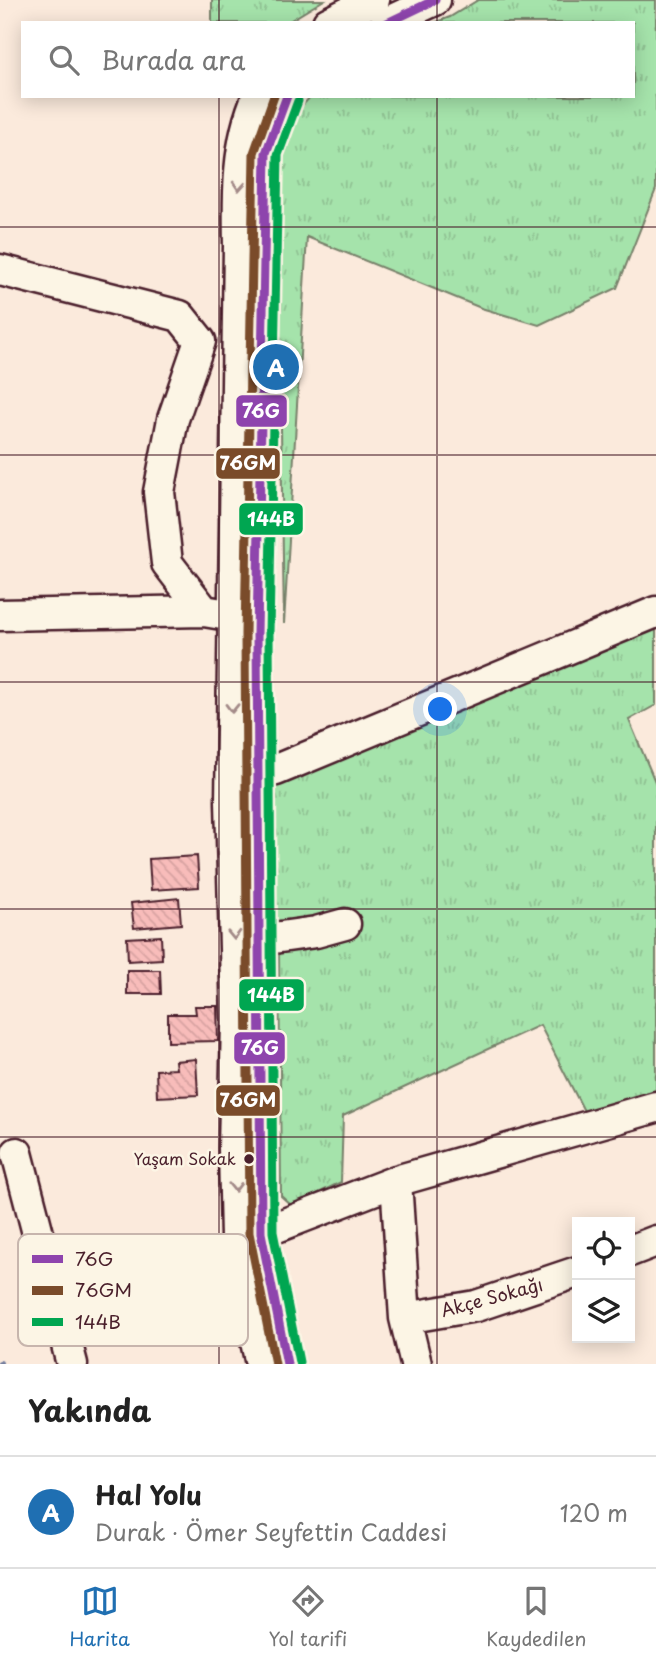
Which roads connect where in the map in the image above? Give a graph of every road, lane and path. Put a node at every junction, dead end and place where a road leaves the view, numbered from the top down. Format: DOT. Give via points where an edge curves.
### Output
graph roads {
  1 [pos="374,0"];
  2 [pos="435,0"];
  3 [pos="332,21"];
  4 [pos="390,21"];
  5 [pos="257,98"];
  6 [pos="286,98"];
  7 [pos="0,270"];
  8 [pos="204,611"];
  9 [pos="656,612"];
  10 [pos="0,615"];
  11 [pos="234,616"];
  12 [pos="244,777"];
  13 [pos="345,924"];
  14 [pos="259,940"];
  15 [pos="656,1107"];
  16 [pos="16,1153"];
  17 [pos="396,1181"];
  18 [pos="37,1234"];
  19 [pos="249,1235"];
  20 [pos="248,1241"];
  21 [pos="656,1241"];
  22 [pos="635,1249"];
  23 [pos="572,1274"];
  24 [pos="248,1307"];
  25 [pos="405,1318"];
  26 [pos="67,1346"];
  27 [pos="72,1364"];
  28 [pos="261,1364"];
  29 [pos="287,1364"];
  30 [pos="416,1364"];
  1 -- 3 [label="street"];
  2 -- 4 [label="street"];
  5 -- 11 [label="street, one-way" via="248,124 238,194"];
  6 -- 12 [label="street" via="266,153 257,634"];
  7 -- 8 [label="street" via="180,316 200,341 173,419 159,492 167,563"];
  8 -- 10 [label="street"];
  8 -- 11 [label="street"];
  9 -- 12 [label="street" via="314,755"];
  11 -- 12 [label="street, one-way"];
  12 -- 14 [label="street"];
  12 -- 19 [label="street, one-way" via="234,1148"];
  13 -- 14 [label="street"];
  14 -- 19 [label="street"];
  15 -- 17 [label="street"];
  16 -- 18 [label="street"];
  17 -- 19 [label="street"];
  17 -- 25 [label="street"];
  19 -- 20 [label="street"];
  19 -- 29 [label="street"];
  21 -- 22 [label="street"];
  23 -- 25 [label="street, Akçe Sokağı" via="477,1306"];
  24 -- 28 [label="street"];
  25 -- 30 [label="street"];
  26 -- 27 [label="street"];
}
